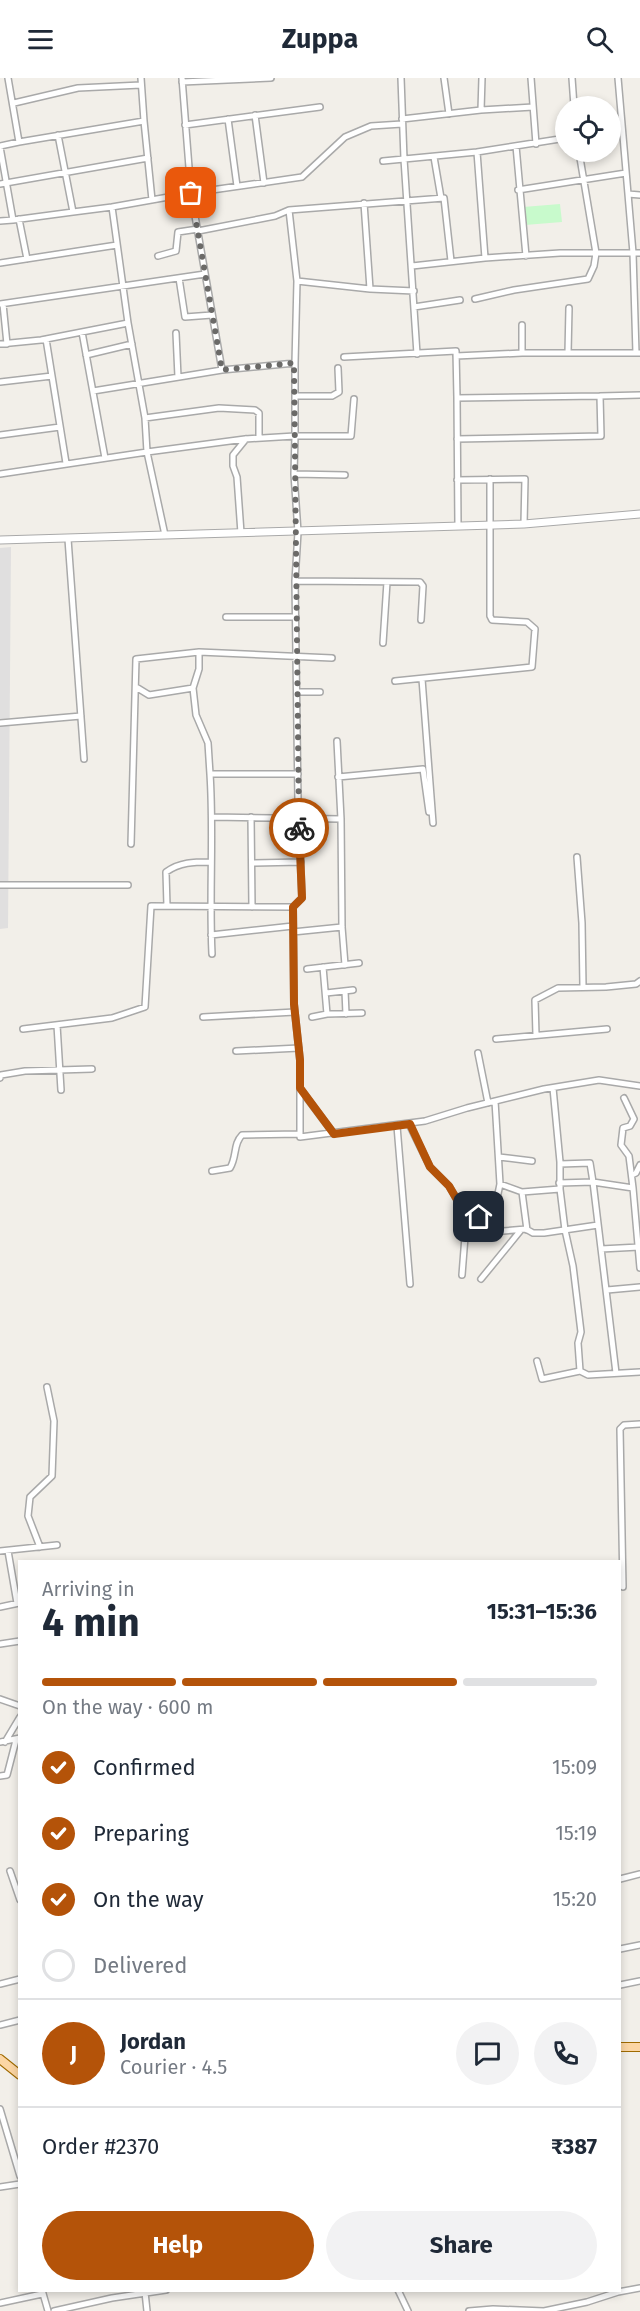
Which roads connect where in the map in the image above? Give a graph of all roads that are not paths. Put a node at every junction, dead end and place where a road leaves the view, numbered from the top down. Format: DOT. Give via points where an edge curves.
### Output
graph roads {
  1 [pos="8,78"];
  2 [pos="262,78"];
  3 [pos="271,78"];
  4 [pos="401,78"];
  5 [pos="444,78"];
  6 [pos="482,78"];
  7 [pos="531,78"];
  8 [pos="572,78"];
  9 [pos="618,78"];
  10 [pos="226,79"];
  11 [pos="182,80"];
  12 [pos="141,81"];
  13 [pos="573,96"];
  14 [pos="14,103"];
  15 [pos="320,107"];
  16 [pos="533,108"];
  17 [pos="481,110"];
  18 [pos="449,114"];
  19 [pos="255,116"];
  20 [pos="228,119"];
  21 [pos="144,121"];
  22 [pos="402,121"];
  23 [pos="185,125"];
  24 [pos="58,135"];
  25 [pos="555,140"];
  26 [pos="19,142"];
  27 [pos="536,144"];
  28 [pos="516,146"];
  29 [pos="0,149"];
  30 [pos="477,152"];
  31 [pos="434,157"];
  32 [pos="148,158"];
  33 [pos="404,159"];
  34 [pos="383,160"];
  35 [pos="581,162"];
  36 [pos="65,171"];
  37 [pos="626,173"];
  38 [pos="584,179"];
  39 [pos="3,183"];
  40 [pos="264,183"];
  41 [pos="237,186"];
  42 [pos="518,190"];
  43 [pos="191,193"];
  44 [pos="628,194"];
  45 [pos="640,195"];
  46 [pos="441,198"];
  47 [pos="407,199"];
  48 [pos="153,200"];
  49 [pos="364,203"];
  50 [pos="112,207"];
  51 [pos="289,210"];
  52 [pos="73,212"];
  53 [pos="16,220"];
  54 [pos="0,221"];
  55 [pos="198,230"];
  56 [pos="117,245"];
  57 [pos="596,253"];
  58 [pos="633,253"];
  59 [pos="640,253"];
  60 [pos="158,256"];
  61 [pos="526,256"];
  62 [pos="485,258"];
  63 [pos="27,259"];
  64 [pos="451,261"];
  65 [pos="0,263"];
  66 [pos="412,266"];
  67 [pos="205,274"];
  68 [pos="179,278"];
  69 [pos="297,281"];
  70 [pos="123,286"];
  71 [pos="370,289"];
  72 [pos="414,291"];
  73 [pos="475,298"];
  74 [pos="460,300"];
  75 [pos="2,304"];
  76 [pos="414,307"];
  77 [pos="568,308"];
  78 [pos="213,315"];
  79 [pos="128,323"];
  80 [pos="522,325"];
  81 [pos="82,332"];
  82 [pos="176,333"];
  83 [pos="46,339"];
  84 [pos="0,344"];
  85 [pos="8,344"];
  86 [pos="132,344"];
  87 [pos="522,353"];
  88 [pos="568,353"];
  89 [pos="638,353"];
  90 [pos="417,354"];
  91 [pos="86,355"];
  92 [pos="456,356"];
  93 [pos="344,357"];
  94 [pos="294,363"];
  95 [pos="338,368"];
  96 [pos="222,370"];
  97 [pos="52,376"];
  98 [pos="178,377"];
  99 [pos="0,382"];
  100 [pos="138,382"];
  101 [pos="93,391"];
  102 [pos="640,395"];
  103 [pos="295,396"];
  104 [pos="600,396"];
  105 [pos="457,398"];
  106 [pos="354,399"];
  107 [pos="145,418"];
  108 [pos="60,427"];
  109 [pos="0,435"];
  110 [pos="295,436"];
  111 [pos="259,438"];
  112 [pos="246,439"];
  113 [pos="457,439"];
  114 [pos="147,452"];
  115 [pos="105,458"];
  116 [pos="66,463"];
  117 [pos="0,474"];
  118 [pos="294,474"];
  119 [pos="345,475"];
  120 [pos="490,479"];
  121 [pos="457,480"];
  122 [pos="640,514"];
  123 [pos="524,524"];
  124 [pos="492,525"];
  125 [pos="458,526"];
  126 [pos="298,532"];
  127 [pos="241,533"];
  128 [pos="165,536"];
  129 [pos="68,538"];
  130 [pos="0,540"];
  131 [pos="295,581"];
  132 [pos="387,582"];
  133 [pos="226,617"];
  134 [pos="296,617"];
  135 [pos="421,620"];
  136 [pos="383,643"];
  137 [pos="199,652"];
  138 [pos="296,657"];
  139 [pos="332,658"];
  140 [pos="422,679"];
  141 [pos="395,681"];
  142 [pos="136,687"];
  143 [pos="193,688"];
  144 [pos="297,692"];
  145 [pos="320,692"];
  146 [pos="81,716"];
  147 [pos="0,723"];
  148 [pos="338,741"];
  149 [pos="84,759"];
  150 [pos="210,774"];
  151 [pos="298,774"];
  152 [pos="338,777"];
  153 [pos="429,812"];
  154 [pos="213,817"];
  155 [pos="251,817"];
  156 [pos="299,817"];
  157 [pos="341,819"];
  158 [pos="433,824"];
  159 [pos="131,844"];
  160 [pos="577,857"];
  161 [pos="210,862"];
  162 [pos="301,862"];
  163 [pos="252,863"];
  164 [pos="0,885"];
  165 [pos="128,885"];
  166 [pos="167,906"];
  167 [pos="209,906"];
  168 [pos="252,907"];
  169 [pos="293,907"];
  170 [pos="342,927"];
  171 [pos="293,929"];
  172 [pos="211,935"];
  173 [pos="212,954"];
  174 [pos="359,963"];
  175 [pos="345,965"];
  176 [pos="323,967"];
  177 [pos="307,969"];
  178 [pos="640,981"];
  179 [pos="583,987"];
  180 [pos="353,990"];
  181 [pos="345,991"];
  182 [pos="326,993"];
  183 [pos="295,1012"];
  184 [pos="362,1013"];
  185 [pos="327,1014"];
  186 [pos="346,1014"];
  187 [pos="203,1017"];
  188 [pos="312,1017"];
  189 [pos="57,1025"];
  190 [pos="23,1029"];
  191 [pos="607,1029"];
  192 [pos="536,1035"];
  193 [pos="496,1039"];
  194 [pos="299,1048"];
  195 [pos="236,1052"];
  196 [pos="478,1053"];
  197 [pos="60,1069"];
  198 [pos="92,1069"];
  199 [pos="0,1078"];
  200 [pos="640,1086"];
  201 [pos="300,1088"];
  202 [pos="553,1088"];
  203 [pos="61,1090"];
  204 [pos="624,1098"];
  205 [pos="492,1102"];
  206 [pos="410,1124"];
  207 [pos="396,1126"];
  208 [pos="300,1134"];
  209 [pos="334,1134"];
  210 [pos="499,1157"];
  211 [pos="531,1161"];
  212 [pos="560,1164"];
  213 [pos="640,1165"];
  214 [pos="213,1171"];
  215 [pos="632,1176"];
  216 [pos="593,1182"];
  217 [pos="501,1185"];
  218 [pos="560,1186"];
  219 [pos="633,1188"];
  220 [pos="522,1192"];
  221 [pos="467,1211"];
  222 [pos="492,1223"];
  223 [pos="598,1225"];
  224 [pos="524,1230"];
  225 [pos="565,1230"];
  226 [pos="639,1247"];
  227 [pos="601,1249"];
  228 [pos="639,1258"];
  229 [pos="640,1268"];
  230 [pos="462,1275"];
  231 [pos="482,1279"];
  232 [pos="410,1284"];
  233 [pos="640,1287"];
  234 [pos="607,1290"];
  235 [pos="537,1361"];
  236 [pos="580,1371"];
  237 [pos="640,1372"];
  238 [pos="616,1373"];
  239 [pos="47,1387"];
  240 [pos="640,1424"];
  241 [pos="57,1545"];
  242 [pos="40,1547"];
  243 [pos="0,1551"];
  244 [pos="8,1551"];
  245 [pos="623,1587"];
  246 [pos="18,1603"];
  247 [pos="0,1607"];
  248 [pos="18,1641"];
  249 [pos="0,1644"];
  250 [pos="0,1699"];
  251 [pos="18,1705"];
  252 [pos="18,1720"];
  253 [pos="14,1726"];
  254 [pos="18,1729"];
  255 [pos="18,1739"];
  256 [pos="3,1742"];
  257 [pos="0,1776"];
  258 [pos="10,1871"];
  259 [pos="640,1874"];
  260 [pos="621,1879"];
  261 [pos="18,1894"];
  262 [pos="640,1946"];
  263 [pos="621,1949"];
  264 [pos="18,1980"];
  265 [pos="640,1981"];
  266 [pos="0,1984"];
  267 [pos="621,1985"];
  268 [pos="18,2020"];
  269 [pos="0,2025"];
  270 [pos="621,2047"];
  271 [pos="640,2047"];
  272 [pos="0,2060"];
  273 [pos="18,2074"];
  274 [pos="0,2109"];
  275 [pos="18,2169"];
  276 [pos="18,2184"];
  277 [pos="0,2187"];
  278 [pos="640,2288"];
  279 [pos="621,2291"];
  280 [pos="42,2292"];
  281 [pos="111,2292"];
  282 [pos="145,2292"];
  283 [pos="399,2292"];
  284 [pos="618,2292"];
  285 [pos="112,2298"];
  286 [pos="0,2303"];
  287 [pos="528,2310"];
  288 [pos="48,2311"];
  289 [pos="54,2311"];
  290 [pos="147,2311"];
  291 [pos="408,2311"];
  292 [pos="469,2311"];
  1 -- 14 [label="street"];
  2 -- 3 [label="street"];
  2 -- 10 [label="street"];
  4 -- 22 [label="street"];
  5 -- 18 [label="street"];
  6 -- 17 [label="street"];
  7 -- 16 [label="street"];
  8 -- 13 [label="street"];
  9 -- 37 [label="street"];
  10 -- 11 [label="street"];
  11 -- 23 [label="street"];
  12 -- 14 [label="street" via="78,88"];
  12 -- 21 [label="street"];
  14 -- 26 [label="street"];
  15 -- 19 [label="street"];
  16 -- 17 [label="street"];
  16 -- 27 [label="street"];
  17 -- 18 [label="street"];
  18 -- 22 [label="street"];
  19 -- 20 [label="street"];
  19 -- 40 [label="street"];
  20 -- 23 [label="street"];
  20 -- 41 [label="street"];
  21 -- 24 [label="street"];
  21 -- 32 [label="street"];
  22 -- 33 [label="street"];
  22 -- 40 [label="street" via="371,126 345,137 302,177"];
  23 -- 43 [label="street"];
  24 -- 26 [label="street"];
  24 -- 36 [label="street"];
  25 -- 27 [label="street"];
  26 -- 29 [label="street"];
  27 -- 28 [label="street"];
  28 -- 30 [label="street"];
  28 -- 42 [label="street"];
  29 -- 39 [label="street"];
  30 -- 31 [label="street"];
  30 -- 62 [label="street"];
  31 -- 33 [label="street"];
  31 -- 46 [label="street"];
  32 -- 36 [label="street"];
  32 -- 48 [label="street"];
  33 -- 34 [label="street"];
  33 -- 47 [label="street"];
  35 -- 38 [label="street"];
  36 -- 39 [label="street"];
  36 -- 52 [label="street"];
  37 -- 38 [label="street"];
  37 -- 44 [label="street"];
  38 -- 42 [label="street"];
  38 -- 57 [label="street"];
  39 -- 53 [label="street"];
  40 -- 41 [label="street"];
  41 -- 43 [label="street"];
  42 -- 61 [label="street"];
  43 -- 48 [label="street"];
  43 -- 55 [label="street"];
  44 -- 45 [label="street"];
  44 -- 58 [label="street"];
  46 -- 47 [label="street"];
  46 -- 64 [label="street"];
  47 -- 49 [label="street"];
  47 -- 66 [label="street"];
  48 -- 50 [label="street"];
  49 -- 51 [label="street"];
  49 -- 71 [label="street"];
  50 -- 52 [label="street"];
  50 -- 56 [label="street"];
  51 -- 55 [label="street"];
  51 -- 69 [label="street"];
  52 -- 53 [label="street"];
  53 -- 54 [label="street"];
  53 -- 63 [label="street"];
  55 -- 60 [label="street" via="178,232 176,251"];
  55 -- 67 [label="street"];
  56 -- 63 [label="street"];
  56 -- 70 [label="street"];
  57 -- 58 [label="street"];
  57 -- 61 [label="street"];
  57 -- 73 [label="street" via="588,279"];
  58 -- 59 [label="street"];
  58 -- 89 [label="street"];
  61 -- 62 [label="street"];
  62 -- 64 [label="street"];
  63 -- 65 [label="street"];
  64 -- 66 [label="street"];
  66 -- 72 [label="street"];
  67 -- 68 [label="street"];
  67 -- 78 [label="street"];
  68 -- 70 [label="street"];
  68 -- 78 [label="street" via="185,317"];
  69 -- 71 [label="street"];
  69 -- 94 [label="street"];
  70 -- 75 [label="street"];
  70 -- 79 [label="street"];
  71 -- 72 [label="street"];
  72 -- 76 [label="street"];
  74 -- 76 [label="street"];
  75 -- 85 [label="street"];
  76 -- 90 [label="street"];
  77 -- 88 [label="street"];
  78 -- 96 [label="street"];
  79 -- 81 [label="street"];
  79 -- 86 [label="street"];
  80 -- 87 [label="street"];
  81 -- 83 [label="street"];
  81 -- 91 [label="street"];
  82 -- 98 [label="street"];
  83 -- 85 [label="street"];
  83 -- 97 [label="street"];
  84 -- 85 [label="street"];
  86 -- 91 [label="street"];
  86 -- 100 [label="street"];
  87 -- 88 [label="street"];
  87 -- 92 [label="street"];
  88 -- 89 [label="street"];
  90 -- 92 [label="street" via="456,351"];
  90 -- 93 [label="street"];
  91 -- 101 [label="street"];
  92 -- 105 [label="street"];
  94 -- 96 [label="street"];
  94 -- 103 [label="street"];
  95 -- 103 [label="street" via="339,392 332,396"];
  96 -- 98 [label="street"];
  97 -- 99 [label="street"];
  97 -- 108 [label="street"];
  98 -- 100 [label="street"];
  100 -- 101 [label="street"];
  100 -- 107 [label="street"];
  101 -- 115 [label="street"];
  102 -- 104 [label="street"];
  103 -- 110 [label="street"];
  104 -- 105 [label="street"];
  104 -- 113 [label="street" via="601,436"];
  105 -- 113 [label="street"];
  106 -- 110 [label="street" via="351,436"];
  107 -- 111 [label="street" via="219,408 255,410 259,413"];
  107 -- 114 [label="street"];
  108 -- 109 [label="street"];
  108 -- 116 [label="street"];
  110 -- 111 [label="street"];
  110 -- 118 [label="street"];
  111 -- 112 [label="street"];
  112 -- 114 [label="street"];
  112 -- 127 [label="street" via="233,454"];
  113 -- 121 [label="street"];
  114 -- 115 [label="street"];
  114 -- 128 [label="street"];
  115 -- 116 [label="street"];
  116 -- 117 [label="street"];
  118 -- 119 [label="street"];
  118 -- 126 [label="street"];
  120 -- 121 [label="street"];
  120 -- 123 [label="street" via="525,479"];
  120 -- 124 [label="street"];
  121 -- 125 [label="street"];
  122 -- 123 [label="street"];
  123 -- 124 [label="street"];
  124 -- 125 [label="street"];
  124 -- 140 [label="street" via="490,616 492,620 527,622 535,629 531,668"];
  125 -- 126 [label="street"];
  126 -- 127 [label="street"];
  126 -- 131 [label="street"];
  127 -- 128 [label="street"];
  128 -- 129 [label="street"];
  129 -- 130 [label="street"];
  129 -- 146 [label="street"];
  131 -- 132 [label="street"];
  131 -- 134 [label="street"];
  132 -- 135 [label="street" via="423,583"];
  132 -- 136 [label="street"];
  133 -- 134 [label="street"];
  134 -- 138 [label="street"];
  137 -- 138 [label="street"];
  137 -- 142 [label="street" via="136,658"];
  137 -- 143 [label="street"];
  138 -- 139 [label="street"];
  138 -- 144 [label="street"];
  140 -- 141 [label="street"];
  140 -- 158 [label="street"];
  142 -- 143 [label="street" via="149,695"];
  142 -- 159 [label="street"];
  143 -- 150 [label="street" via="196,715 208,743"];
  144 -- 145 [label="street"];
  144 -- 151 [label="street"];
  146 -- 147 [label="street"];
  146 -- 149 [label="street"];
  148 -- 152 [label="street"];
  150 -- 151 [label="street"];
  150 -- 154 [label="street"];
  151 -- 156 [label="street"];
  152 -- 153 [label="street" via="423,770"];
  152 -- 157 [label="street"];
  154 -- 155 [label="street"];
  154 -- 161 [label="street"];
  155 -- 156 [label="street"];
  155 -- 163 [label="street"];
  156 -- 157 [label="street"];
  156 -- 162 [label="street"];
  157 -- 170 [label="street"];
  160 -- 179 [label="street"];
  161 -- 166 [label="street" via="174,866 166,872"];
  161 -- 167 [label="street"];
  162 -- 163 [label="street"];
  162 -- 169 [label="street" via="302,898"];
  163 -- 168 [label="street"];
  164 -- 165 [label="street"];
  166 -- 167 [label="street"];
  166 -- 189 [label="street" via="151,906 145,1007 112,1018"];
  167 -- 168 [label="street"];
  167 -- 172 [label="street"];
  168 -- 169 [label="street"];
  169 -- 171 [label="street"];
  170 -- 171 [label="street"];
  170 -- 175 [label="street"];
  171 -- 172 [label="street"];
  171 -- 183 [label="street"];
  172 -- 173 [label="street"];
  174 -- 175 [label="street"];
  175 -- 176 [label="street"];
  176 -- 177 [label="street"];
  176 -- 182 [label="street"];
  178 -- 179 [label="street"];
  179 -- 192 [label="street" via="558,988 536,1000"];
  180 -- 181 [label="street"];
  181 -- 182 [label="street"];
  181 -- 186 [label="street"];
  182 -- 185 [label="street"];
  183 -- 187 [label="street"];
  183 -- 194 [label="street"];
  184 -- 186 [label="street"];
  185 -- 186 [label="street"];
  185 -- 188 [label="street"];
  189 -- 190 [label="street"];
  189 -- 197 [label="street"];
  191 -- 192 [label="street"];
  192 -- 193 [label="street"];
  194 -- 195 [label="street"];
  194 -- 201 [label="street"];
  196 -- 205 [label="street"];
  197 -- 198 [label="street"];
  197 -- 199 [label="street"];
  197 -- 203 [label="street"];
  200 -- 202 [label="street" via="599,1080"];
  201 -- 208 [label="street"];
  201 -- 209 [label="street"];
  202 -- 205 [label="street"];
  202 -- 212 [label="street"];
  204 -- 215 [label="street" via="634,1119 623,1128 621,1145 629,1156"];
  205 -- 206 [label="street"];
  205 -- 210 [label="street"];
  206 -- 207 [label="street"];
  206 -- 221 [label="street" via="430,1167"];
  207 -- 209 [label="street"];
  207 -- 232 [label="street"];
  208 -- 209 [label="street"];
  208 -- 214 [label="street" via="242,1135 230,1168"];
  210 -- 211 [label="street"];
  210 -- 217 [label="street"];
  212 -- 216 [label="street" via="590,1163"];
  212 -- 218 [label="street"];
  213 -- 215 [label="street"];
  215 -- 219 [label="street"];
  216 -- 218 [label="street"];
  216 -- 219 [label="street"];
  216 -- 223 [label="street"];
  217 -- 220 [label="street"];
  217 -- 222 [label="street"];
  218 -- 220 [label="street"];
  218 -- 225 [label="street"];
  219 -- 226 [label="street"];
  220 -- 224 [label="street"];
  221 -- 222 [label="street"];
  221 -- 230 [label="street"];
  222 -- 224 [label="street" via="502,1231"];
  223 -- 225 [label="street"];
  223 -- 227 [label="street"];
  224 -- 225 [label="street"];
  224 -- 231 [label="street"];
  225 -- 236 [label="street" via="581,1332"];
  226 -- 227 [label="street"];
  226 -- 228 [label="street"];
  227 -- 234 [label="street"];
  228 -- 229 [label="street"];
  233 -- 234 [label="street"];
  234 -- 238 [label="street"];
  235 -- 236 [label="street" via="542,1379"];
  236 -- 238 [label="street" via="588,1376"];
  237 -- 238 [label="street"];
  239 -- 242 [label="street" via="54,1421 52,1476 30,1497 28,1516"];
  240 -- 245 [label="street" via="620,1429"];
  241 -- 242 [label="street"];
  242 -- 244 [label="street"];
  243 -- 244 [label="street"];
  244 -- 246 [label="street"];
  246 -- 247 [label="street"];
  248 -- 249 [label="street"];
  250 -- 251 [label="street"];
  252 -- 253 [label="street"];
  253 -- 254 [label="street"];
  253 -- 256 [label="street"];
  255 -- 256 [label="street"];
  255 -- 257 [label="street" via="7,1775"];
  258 -- 261 [label="street"];
  259 -- 260 [label="street"];
  262 -- 263 [label="street"];
  264 -- 266 [label="street"];
  265 -- 267 [label="street"];
  268 -- 269 [label="street"];
  270 -- 271 [label="main road"];
  272 -- 273 [label="main road"];
  274 -- 275 [label="street"];
  276 -- 277 [label="street"];
  278 -- 279 [label="street"];
  280 -- 286 [label="street"];
  280 -- 288 [label="street"];
  281 -- 285 [label="street"];
  282 -- 285 [label="street"];
  282 -- 290 [label="street"];
  283 -- 291 [label="street"];
  284 -- 287 [label="street" via="565,2307"];
  285 -- 289 [label="street"];
  287 -- 292 [label="street"];
}
